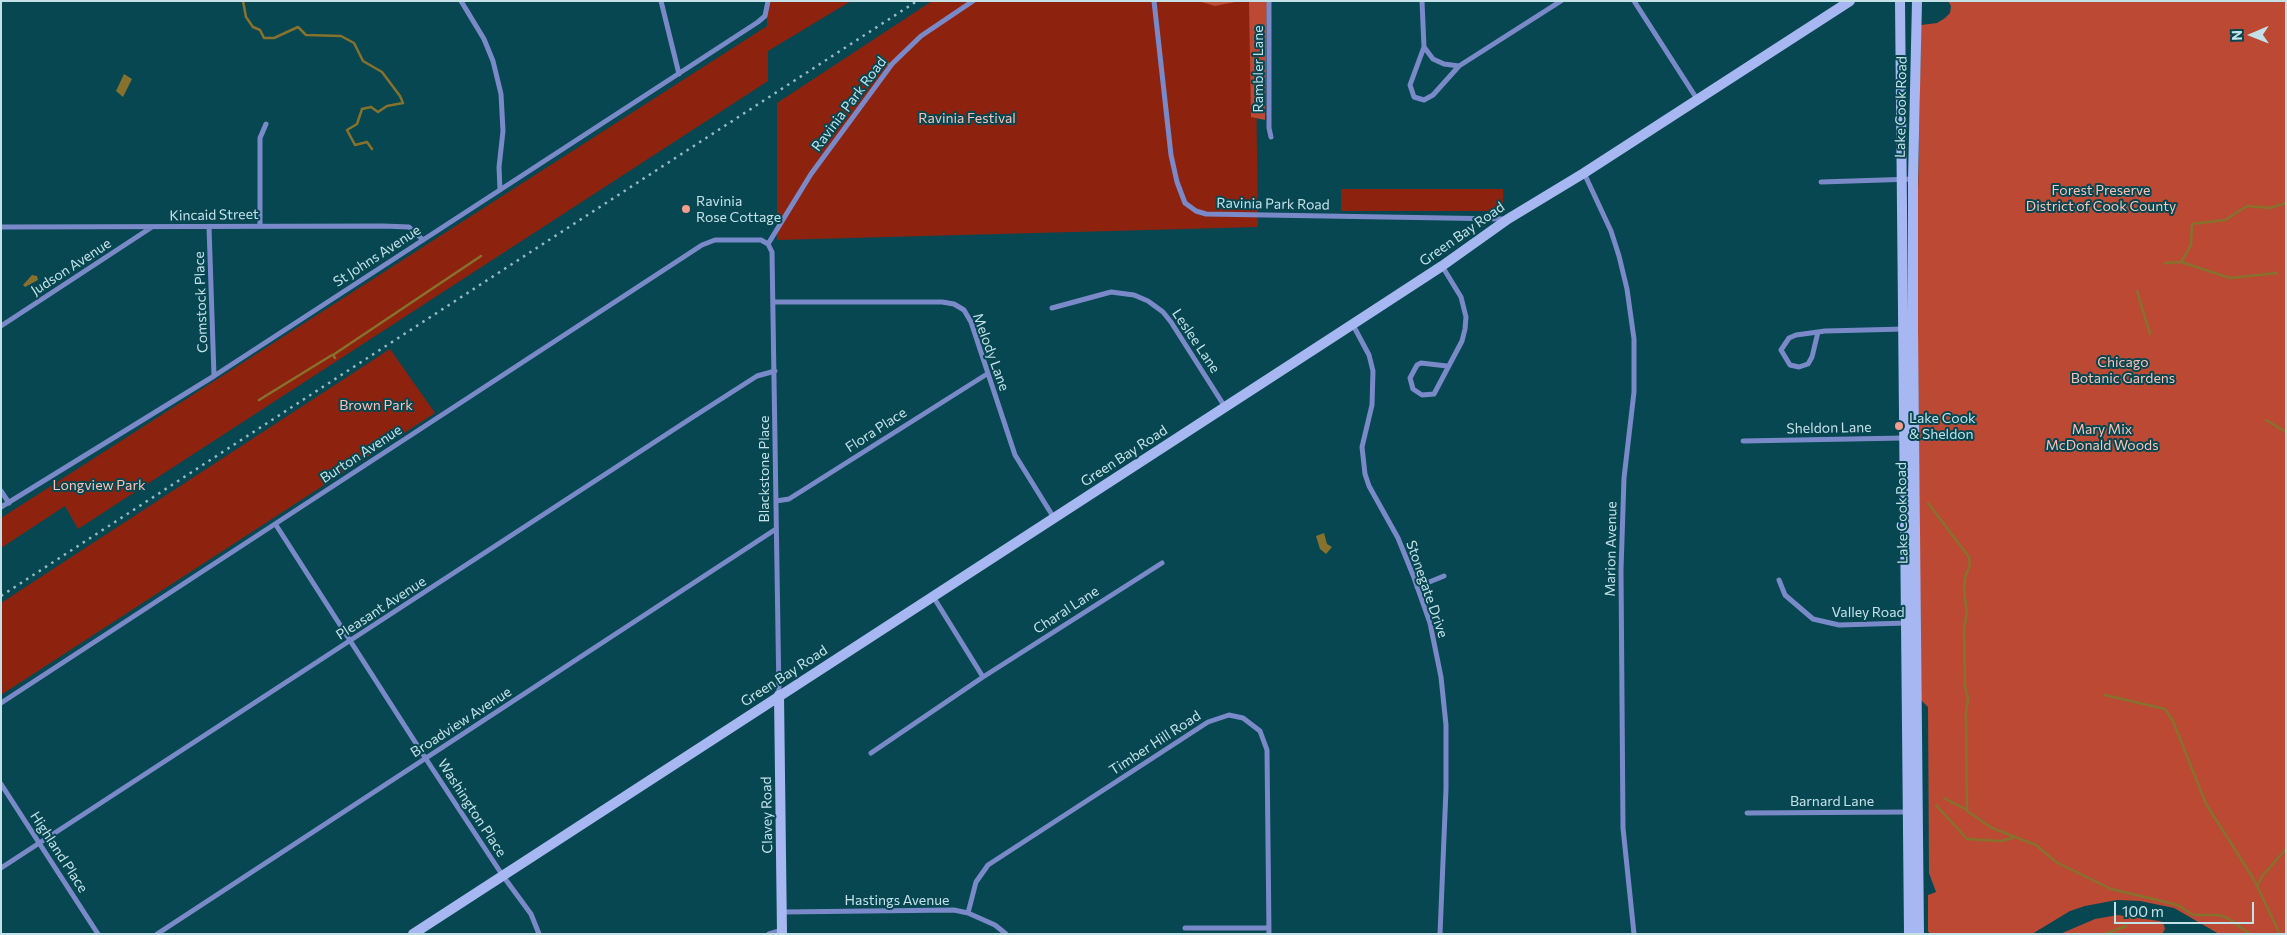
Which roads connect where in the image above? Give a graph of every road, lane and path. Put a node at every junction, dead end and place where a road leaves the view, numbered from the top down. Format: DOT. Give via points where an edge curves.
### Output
graph roads {
  1 [pos="461,1"];
  2 [pos="660,1"];
  3 [pos="768,1"];
  4 [pos="973,1"];
  5 [pos="1154,1"];
  6 [pos="1269,1"];
  7 [pos="1422,1"];
  8 [pos="1561,1"];
  9 [pos="1634,1"];
  10 [pos="1850,1"];
  11 [pos="1900,1"];
  12 [pos="1917,1"];
  13 [pos="1424,47"];
  14 [pos="1459,66"];
  15 [pos="679,74"];
  16 [pos="1697,100"];
  17 [pos="266,124"];
  18 [pos="1271,137"];
  19 [pos="1584,173"];
  20 [pos="1913,179"];
  21 [pos="1902,180"];
  22 [pos="1821,182"];
  23 [pos="500,190"];
  24 [pos="1508,219"];
  25 [pos="260,225"];
  26 [pos="1,227"];
  27 [pos="152,227"];
  28 [pos="209,227"];
  29 [pos="422,240"];
  30 [pos="768,244"];
  31 [pos="1442,266"];
  32 [pos="774,302"];
  33 [pos="1052,308"];
  34 [pos="1352,324"];
  35 [pos="1,326"];
  36 [pos="1908,329"];
  37 [pos="1818,332"];
  38 [pos="1447,366"];
  39 [pos="775,371"];
  40 [pos="988,374"];
  41 [pos="214,376"];
  42 [pos="1225,407"];
  43 [pos="1909,438"];
  44 [pos="1743,441"];
  45 [pos="1,490"];
  46 [pos="776,501"];
  47 [pos="8,503"];
  48 [pos="1,508"];
  49 [pos="1054,518"];
  50 [pos="276,525"];
  51 [pos="776,529"];
  52 [pos="1162,563"];
  53 [pos="1444,576"];
  54 [pos="1778,580"];
  55 [pos="1417,587"];
  56 [pos="934,598"];
  57 [pos="1907,623"];
  58 [pos="1918,623"];
  59 [pos="351,641"];
  60 [pos="983,677"];
  61 [pos="779,695"];
  62 [pos="1,703"];
  63 [pos="871,753"];
  64 [pos="426,759"];
  65 [pos="1,784"];
  66 [pos="1907,812"];
  67 [pos="1918,812"];
  68 [pos="1747,813"];
  69 [pos="40,844"];
  70 [pos="1,868"];
  71 [pos="503,876"];
  72 [pos="782,912"];
  73 [pos="968,913"];
  74 [pos="1185,928"];
  75 [pos="1269,931"];
  76 [pos="782,932"];
  77 [pos="98,934"];
  78 [pos="157,934"];
  79 [pos="413,934"];
  80 [pos="539,934"];
  81 [pos="769,934"];
  82 [pos="1006,934"];
  83 [pos="1440,934"];
  84 [pos="1634,934"];
  85 [pos="1909,934"];
  86 [pos="1919,934"];
  1 -- 23 [label="street" via="484,39 500,94 503,131"];
  2 -- 15 [label="street"];
  3 -- 15 [label="street, St Johns Avenue" via="762,19"];
  4 -- 30 [label="street, Ravinia Park Road" via="921,36 892,64 811,174"];
  5 -- 24 [label="street, Ravinia Park Road" via="1171,155 1185,203 1196,211 1216,215"];
  6 -- 18 [label="street, Rambler Lane"];
  7 -- 13 [label="street"];
  8 -- 14 [label="street"];
  9 -- 16 [label="street"];
  10 -- 16 [label="main road, Green Bay Road"];
  11 -- 21 [label="main road, Lake Cook Road"];
  12 -- 20 [label="main road, Lake Cook Road"];
  13 -- 14 [label="street" via="1433,59"];
  13 -- 14 [label="street" via="1410,85 1414,97 1424,100 1433,96"];
  15 -- 23 [label="street, St Johns Avenue"];
  16 -- 19 [label="main road, Green Bay Road"];
  17 -- 25 [label="street" via="260,138"];
  19 -- 24 [label="main road, Green Bay Road"];
  19 -- 84 [label="street, Marion Avenue" via="1619,256 1634,339 1634,392 1624,478 1621,570 1623,828"];
  20 -- 21 [label="street"];
  20 -- 36 [label="main road, Lake Cook Road"];
  21 -- 22 [label="street"];
  21 -- 36 [label="main road, Lake Cook Road"];
  23 -- 29 [label="street, St Johns Avenue"];
  24 -- 31 [label="main road, Green Bay Road"];
  25 -- 28 [label="street, Kincaid Street"];
  25 -- 29 [label="street, Kincaid Street" via="409,227"];
  26 -- 27 [label="street, Kincaid Street"];
  27 -- 28 [label="street, Kincaid Street"];
  27 -- 35 [label="street, Judson Avenue"];
  28 -- 41 [label="street, Comstock Place"];
  29 -- 41 [label="street, St Johns Avenue"];
  30 -- 32 [label="street, Blackstone Place" via="773,257"];
  30 -- 50 [label="street, Burton Avenue" via="761,240 715,240 702,245"];
  31 -- 34 [label="main road, Green Bay Road"];
  31 -- 38 [label="street" via="1461,297 1466,317 1462,341"];
  32 -- 39 [label="street, Blackstone Place"];
  32 -- 40 [label="street, Melody Lane" via="954,304 964,310 971,322"];
  33 -- 42 [label="street, Leslee Lane" via="1111,292 1134,295 1148,301 1171,322"];
  34 -- 42 [label="main road, Green Bay Road"];
  34 -- 55 [label="street, Stonegate Drive" via="1369,355 1373,371 1372,405 1362,447 1365,474 1398,538"];
  36 -- 37 [label="street"];
  36 -- 43 [label="main road, Lake Cook Road"];
  37 -- 37 [label="street" via="1796,335 1784,342 1781,350 1790,364 1808,364"];
  38 -- 38 [label="street" via="1421,363 1410,373 1410,384 1422,395 1434,394"];
  39 -- 46 [label="street, Blackstone Place"];
  39 -- 59 [label="street, Pleasant Avenue" via="757,376 741,386"];
  40 -- 46 [label="street, Flora Place" via="789,499"];
  40 -- 49 [label="street, Melody Lane" via="1015,455"];
  41 -- 47 [label="street, St Johns Avenue"];
  42 -- 49 [label="main road, Green Bay Road"];
  43 -- 44 [label="street, Sheldon Lane"];
  43 -- 57 [label="main road, Lake Cook Road"];
  43 -- 58 [label="main road, Lake Cook Road"];
  45 -- 47 [label="street"];
  46 -- 51 [label="street, Blackstone Place"];
  47 -- 48 [label="street, St Johns Avenue"];
  49 -- 56 [label="main road, Green Bay Road"];
  50 -- 59 [label="street, Washington Place"];
  50 -- 62 [label="street, Burton Avenue"];
  51 -- 61 [label="street, Blackstone Place"];
  51 -- 64 [label="street, Broadview Avenue"];
  52 -- 60 [label="street, Charal Lane"];
  53 -- 55 [label="street"];
  54 -- 57 [label="street, Valley Road" via="1785,595 1813,619 1838,625"];
  55 -- 83 [label="street, Stonegate Drive" via="1430,623 1446,724"];
  56 -- 60 [label="street"];
  56 -- 61 [label="main road, Green Bay Road"];
  57 -- 58 [label="street, Valley Road"];
  57 -- 66 [label="main road, Lake Cook Road"];
  58 -- 67 [label="main road, Lake Cook Road"];
  59 -- 64 [label="street, Washington Place"];
  59 -- 69 [label="street, Pleasant Avenue"];
  60 -- 63 [label="street, Charal Lane"];
  61 -- 71 [label="main road, Green Bay Road"];
  61 -- 72 [label="main road, Clavey Road"];
  64 -- 71 [label="street, Washington Place"];
  64 -- 78 [label="street, Broadview Avenue"];
  65 -- 69 [label="street, Highland Place"];
  66 -- 67 [label="street, Barnard Lane"];
  66 -- 68 [label="street, Barnard Lane"];
  66 -- 85 [label="main road, Lake Cook Road"];
  67 -- 86 [label="main road, Lake Cook Road"];
  69 -- 70 [label="street, Pleasant Avenue"];
  69 -- 77 [label="street, Highland Place"];
  71 -- 79 [label="main road, Green Bay Road"];
  71 -- 80 [label="street, Washington Place" via="531,914"];
  72 -- 73 [label="street, Hastings Avenue" via="954,910"];
  72 -- 76 [label="main road, Clavey Road"];
  73 -- 75 [label="street, Timber Hill Road" via="976,882 988,865 1208,722 1229,715 1243,718 1256,727 1267,750"];
  73 -- 82 [label="street, Hastings Avenue" via="995,925"];
  74 -- 75 [label="street"];
  76 -- 81 [label="street"];
}
